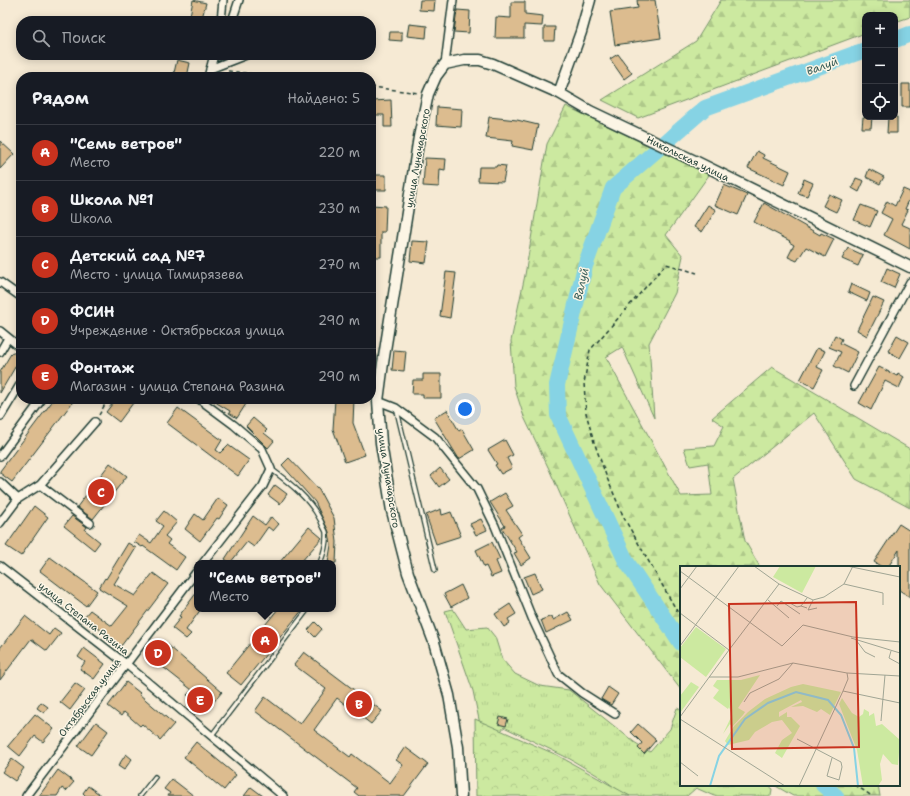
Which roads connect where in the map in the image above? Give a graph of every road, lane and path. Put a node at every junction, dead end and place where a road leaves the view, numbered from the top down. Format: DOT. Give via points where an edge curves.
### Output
graph roads {
  1 [pos="223,0"];
  2 [pos="246,0"];
  3 [pos="453,0"];
  4 [pos="590,0"];
  5 [pos="239,2"];
  6 [pos="221,16"];
  7 [pos="234,16"];
  8 [pos="213,60"];
  9 [pos="215,60"];
  10 [pos="233,60"];
  11 [pos="446,64"];
  12 [pos="210,69"];
  13 [pos="226,71"];
  14 [pos="209,72"];
  15 [pos="235,72"];
  16 [pos="376,88"];
  17 [pos="559,93"];
  18 [pos="428,94"];
  19 [pos="910,267"];
  20 [pos="697,273"];
  21 [pos="0,282"];
  22 [pos="910,282"];
  23 [pos="16,293"];
  24 [pos="0,331"];
  25 [pos="8,338"];
  26 [pos="16,344"];
  27 [pos="0,352"];
  28 [pos="854,386"];
  29 [pos="16,391"];
  30 [pos="378,401"];
  31 [pos="38,404"];
  32 [pos="105,404"];
  33 [pos="205,404"];
  34 [pos="396,408"];
  35 [pos="1,416"];
  36 [pos="95,422"];
  37 [pos="0,456"];
  38 [pos="271,469"];
  39 [pos="0,482"];
  40 [pos="40,485"];
  41 [pos="18,499"];
  42 [pos="0,523"];
  43 [pos="90,523"];
  44 [pos="206,560"];
  45 [pos="321,560"];
  46 [pos="0,566"];
  47 [pos="435,570"];
  48 [pos="194,575"];
  49 [pos="306,612"];
  50 [pos="680,616"];
  51 [pos="126,664"];
  52 [pos="615,714"];
  53 [pos="212,735"];
  54 [pos="155,777"];
  55 [pos="857,786"];
  56 [pos="26,796"];
  57 [pos="140,796"];
  58 [pos="283,796"];
  59 [pos="462,796"];
  60 [pos="872,796"];
  1 -- 6 [label="street"];
  2 -- 5 [label="street"];
  3 -- 11 [label="street"];
  4 -- 17 [label="main road"];
  5 -- 7 [label="street"];
  8 -- 12 [label="street"];
  9 -- 12 [label="street"];
  10 -- 12 [label="street"];
  11 -- 17 [label="main road, Никольская улица" via="480,60"];
  11 -- 18 [label="main road, улица Луначарского" via="436,76"];
  12 -- 14 [label="street"];
  13 -- 15 [label="path"];
  16 -- 18 [label="path"];
  17 -- 19 [label="main road, Никольская улица" via="590,111"];
  18 -- 30 [label="main road, улица Луначарского"];
  20 -- 50 [label="path" via="666,264 590,350 584,383 586,413 607,478 624,518"];
  21 -- 23 [label="street"];
  22 -- 28 [label="street"];
  24 -- 25 [label="street"];
  25 -- 26 [label="street"];
  25 -- 27 [label="street"];
  29 -- 35 [label="street"];
  30 -- 34 [label="street"];
  30 -- 59 [label="main road, улица Луначарского" via="381,443 392,511 408,573 434,642 449,695 458,747"];
  31 -- 37 [label="street"];
  32 -- 36 [label="path"];
  33 -- 38 [label="street" via="262,449"];
  34 -- 47 [label="lane"];
  34 -- 52 [label="street" via="435,437 477,489 558,674"];
  36 -- 40 [label="street"];
  38 -- 44 [label="street" via="263,486"];
  38 -- 45 [label="lane" via="301,494 317,512 326,531 325,552"];
  39 -- 41 [label="street"];
  40 -- 41 [label="street"];
  40 -- 43 [label="street"];
  41 -- 42 [label="street"];
  46 -- 51 [label="street, улица Степана Разина"];
  48 -- 51 [label="street, Октябрьская улица"];
  49 -- 53 [label="lane"];
  51 -- 53 [label="street, улица Степана Разина"];
  51 -- 56 [label="street, Октябрьская улица"];
  53 -- 58 [label="street, улица Степана Разина"];
  54 -- 57 [label="lane"];
  55 -- 60 [label="path"];
}
